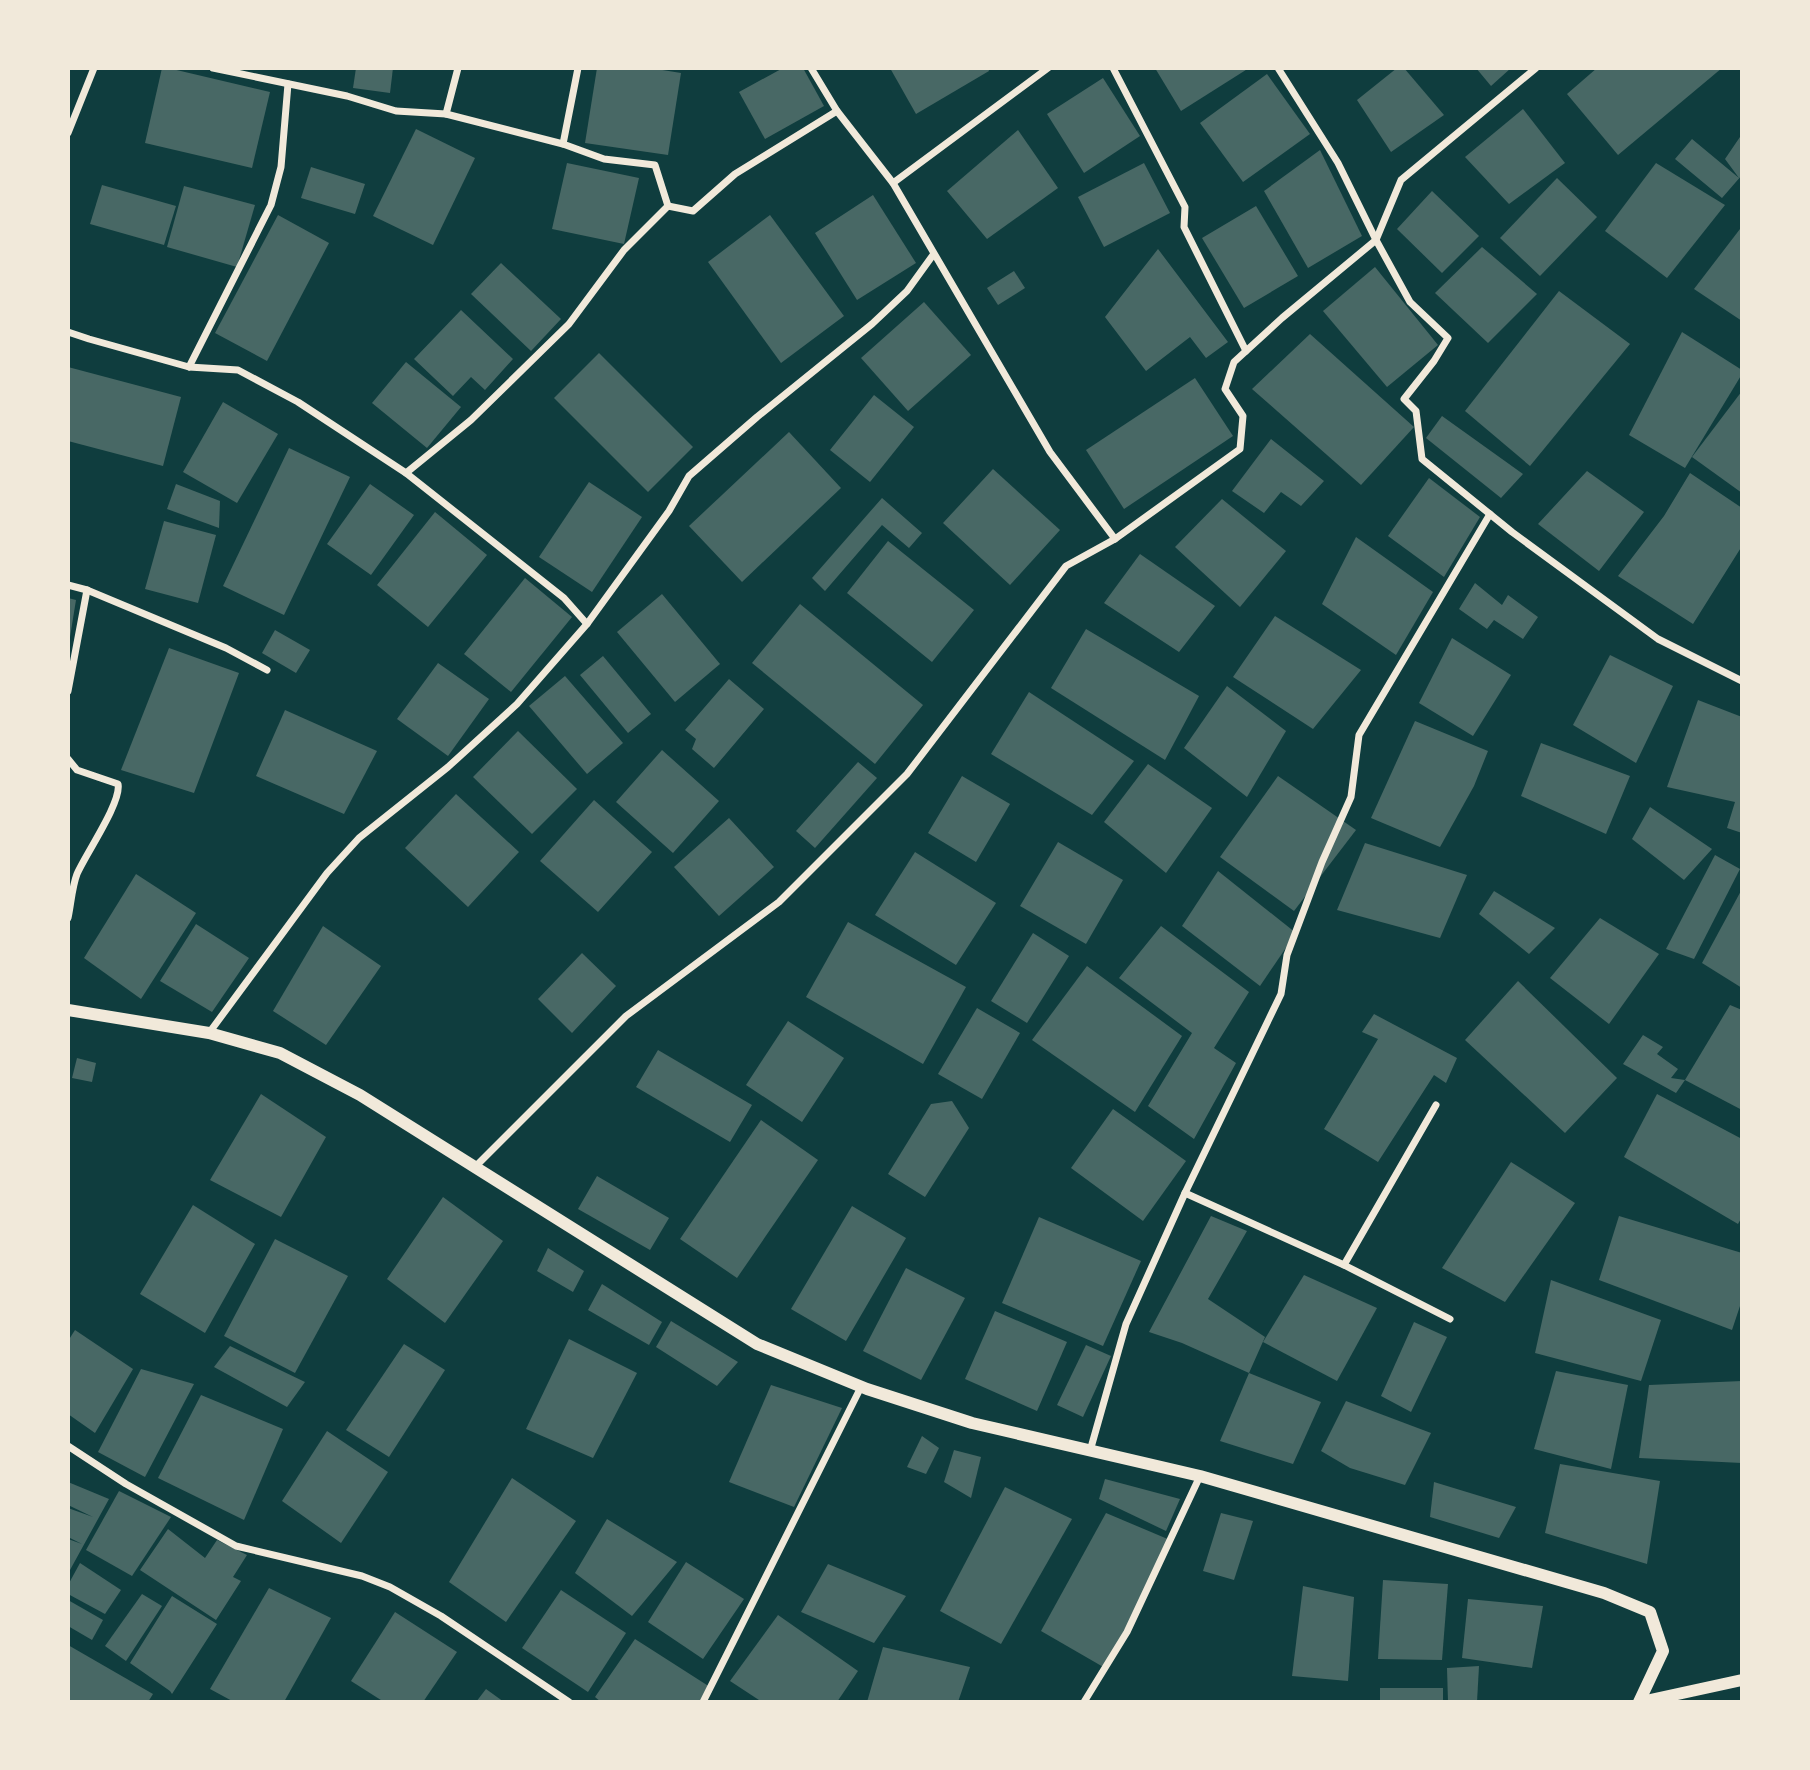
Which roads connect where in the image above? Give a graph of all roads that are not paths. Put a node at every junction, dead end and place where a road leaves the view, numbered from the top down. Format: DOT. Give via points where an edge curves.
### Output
graph roads {
  1 [pos="94,68"];
  2 [pos="213,68"];
  3 [pos="458,68"];
  4 [pos="578,68"];
  5 [pos="811,68"];
  6 [pos="1048,68"];
  7 [pos="1112,68"];
  8 [pos="1278,68"];
  9 [pos="1536,68"];
  10 [pos="288,84"];
  11 [pos="837,111"];
  12 [pos="446,114"];
  13 [pos="68,133"];
  14 [pos="563,144"];
  15 [pos="892,183"];
  16 [pos="668,206"];
  17 [pos="1376,240"];
  18 [pos="933,255"];
  19 [pos="68,332"];
  20 [pos="1246,351"];
  21 [pos="189,367"];
  22 [pos="406,473"];
  23 [pos="1490,514"];
  24 [pos="1115,539"];
  25 [pos="68,585"];
  26 [pos="87,590"];
  27 [pos="587,624"];
  28 [pos="267,670"];
  29 [pos="1742,681"];
  30 [pos="68,691"];
  31 [pos="68,759"];
  32 [pos="68,918"];
  33 [pos="68,1010"];
  34 [pos="209,1033"];
  35 [pos="1436,1105"];
  36 [pos="475,1167"];
  37 [pos="1185,1193"];
  38 [pos="1345,1265"];
  39 [pos="1450,1319"];
  40 [pos="861,1387"];
  41 [pos="68,1446"];
  42 [pos="1090,1451"];
  43 [pos="1199,1476"];
  44 [pos="1742,1680"];
  45 [pos="569,1702"];
  46 [pos="703,1702"];
  47 [pos="1084,1702"];
  48 [pos="1640,1702"];
  1 -- 13 [label="street"];
  2 -- 10 [label="street"];
  3 -- 12 [label="street"];
  4 -- 14 [label="street"];
  5 -- 11 [label="street"];
  6 -- 15 [label="street"];
  7 -- 20 [label="street" via="1185,207 1184,227"];
  8 -- 17 [label="street" via="1338,163"];
  9 -- 17 [label="street" via="1401,180"];
  10 -- 12 [label="street" via="396,111"];
  10 -- 21 [label="street" via="281,167 271,205"];
  11 -- 15 [label="street"];
  11 -- 16 [label="street" via="735,174 693,211"];
  12 -- 14 [label="street"];
  14 -- 16 [label="street" via="604,159 655,165"];
  15 -- 18 [label="street"];
  16 -- 22 [label="street" via="624,250 569,324 471,420"];
  17 -- 20 [label="street"];
  17 -- 23 [label="street" via="1409,302 1448,338 1404,399 1416,411 1422,459"];
  18 -- 24 [label="street" via="1050,452"];
  18 -- 27 [label="street" via="907,291 872,324 689,476"];
  19 -- 21 [label="street"];
  20 -- 24 [label="street" via="1234,362 1225,389 1243,416 1240,449"];
  21 -- 22 [label="street" via="237,370 298,402"];
  22 -- 27 [label="street" via="564,598"];
  23 -- 29 [label="street" via="1658,639"];
  23 -- 37 [label="street" via="1359,735 1351,797 1287,955 1281,994"];
  24 -- 36 [label="street" via="1066,566 907,774 779,902 626,1016"];
  25 -- 26 [label="street"];
  26 -- 28 [label="street"];
  26 -- 30 [label="street"];
  27 -- 34 [label="street" via="517,704 343,855"];
  31 -- 32 [label="street" via="77,770 118,784 119,789 76,876"];
  33 -- 34 [label="street"];
  34 -- 36 [label="street" via="280,1053 360,1095"];
  35 -- 38 [label="street"];
  36 -- 40 [label="street" via="757,1344"];
  37 -- 38 [label="street"];
  37 -- 42 [label="street" via="1126,1324"];
  38 -- 39 [label="street"];
  40 -- 42 [label="street" via="972,1423"];
  40 -- 46 [label="street"];
  41 -- 45 [label="street" via="236,1546 390,1587"];
  42 -- 43 [label="street"];
  43 -- 47 [label="street" via="1127,1632"];
  43 -- 48 [label="street" via="1604,1593 1650,1612 1663,1651"];
  44 -- 48 [label="street"];
}
